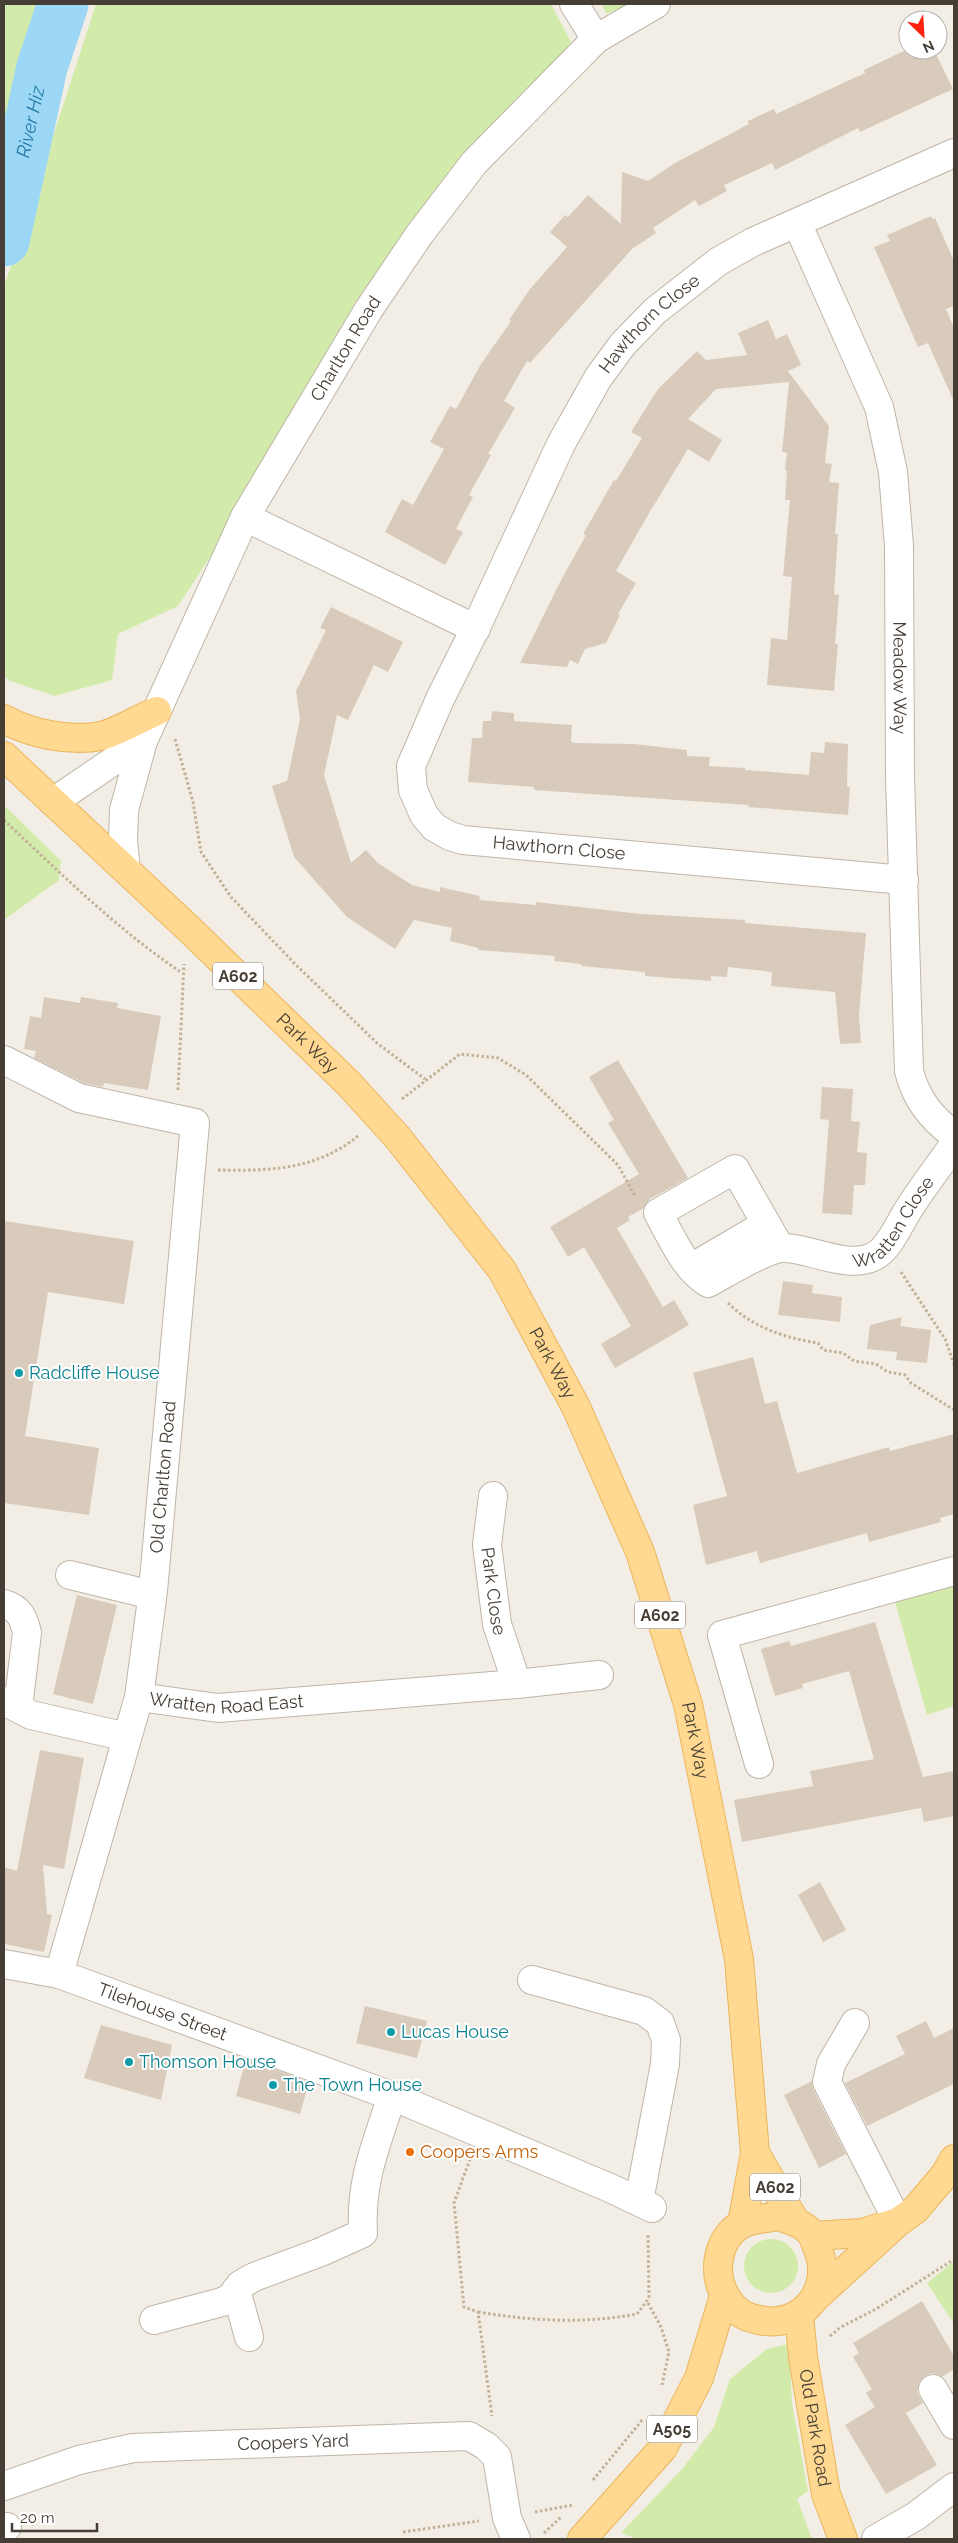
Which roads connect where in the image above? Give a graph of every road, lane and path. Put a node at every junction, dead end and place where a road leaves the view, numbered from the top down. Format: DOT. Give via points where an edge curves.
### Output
graph roads {
  1 [pos="574,4"];
  2 [pos="656,4"];
  3 [pos="596,39"];
  4 [pos="954,153"];
  5 [pos="797,223"];
  6 [pos="245,517"];
  7 [pos="476,629"];
  8 [pos="161,704"];
  9 [pos="4,719"];
  10 [pos="143,741"];
  11 [pos="4,756"];
  12 [pos="52,802"];
  13 [pos="4,820"];
  14 [pos="126,870"];
  15 [pos="904,880"];
  16 [pos="4,1060"];
  17 [pos="425,1079"];
  18 [pos="396,1104"];
  19 [pos="176,1118"];
  20 [pos="367,1129"];
  21 [pos="954,1135"];
  22 [pos="954,1144"];
  23 [pos="189,1167"];
  24 [pos="658,1213"];
  25 [pos="766,1224"];
  26 [pos="885,1247"];
  27 [pos="780,1248"];
  28 [pos="700,1276"];
  29 [pos="954,1364"];
  30 [pos="954,1410"];
  31 [pos="493,1496"];
  32 [pos="954,1571"];
  33 [pos="70,1575"];
  34 [pos="152,1595"];
  35 [pos="4,1604"];
  36 [pos="600,1675"];
  37 [pos="517,1684"];
  38 [pos="139,1697"];
  39 [pos="17,1707"];
  40 [pos="127,1737"];
  41 [pos="759,1764"];
  42 [pos="4,1964"];
  43 [pos="59,1974"];
  44 [pos="532,1980"];
  45 [pos="855,2023"];
  46 [pos="392,2096"];
  47 [pos="478,2134"];
  48 [pos="755,2153"];
  49 [pos="954,2159"];
  50 [pos="646,2204"];
  51 [pos="898,2222"];
  52 [pos="742,2224"];
  53 [pos="804,2229"];
  54 [pos="954,2260"];
  55 [pos="236,2290"];
  56 [pos="724,2296"];
  57 [pos="648,2302"];
  58 [pos="808,2305"];
  59 [pos="478,2312"];
  60 [pos="154,2320"];
  61 [pos="248,2336"];
  62 [pos="803,2358"];
  63 [pos="661,2389"];
  64 [pos="933,2389"];
  65 [pos="648,2411"];
  66 [pos="954,2425"];
  67 [pos="497,2457"];
  68 [pos="591,2483"];
  69 [pos="4,2486"];
  70 [pos="954,2487"];
  71 [pos="579,2498"];
  72 [pos="573,2505"];
  73 [pos="511,2528"];
  74 [pos="403,2532"];
  75 [pos="539,2539"];
  76 [pos="582,2539"];
  77 [pos="843,2539"];
  78 [pos="876,2539"];
  1 -- 3 [label="street"];
  2 -- 3 [label="street, Charlton Road"];
  3 -- 6 [label="street, Charlton Road" via="474,164 419,235 369,309"];
  4 -- 5 [label="street, Hawthorn Close"];
  5 -- 7 [label="street, Hawthorn Close" via="719,261 655,310 623,344 598,378 561,444"];
  5 -- 15 [label="street, Meadow Way" via="879,407 893,472 899,546"];
  6 -- 7 [label="street"];
  6 -- 8 [label="street, Charlton Road"];
  7 -- 15 [label="street, Hawthorn Close" via="440,699 411,766 417,802 434,827 463,840"];
  8 -- 9 [label="main road" via="101,736 70,737 35,731"];
  8 -- 10 [label="street, Charlton Road"];
  8 -- 17 [label="path" via="193,802 201,852 231,896 295,964 377,1042"];
  10 -- 12 [label="street"];
  10 -- 14 [label="street, Charlton Road" via="124,810"];
  11 -- 12 [label="main road, Park Way / A602"];
  12 -- 14 [label="main road, Park Way / A602"];
  13 -- 19 [label="path" via="140,944 182,973"];
  14 -- 48 [label="main road, Park Way / A602, bridge" via="349,1084 398,1138 502,1270 576,1407 640,1552 688,1704 739,1959"];
  15 -- 21 [label="street, Meadow Way" via="909,1071 926,1108"];
  16 -- 19 [label="street" via="79,1098"];
  17 -- 18 [label="path"];
  17 -- 24 [label="path" via="460,1054 498,1058 526,1075 618,1165 640,1205"];
  19 -- 23 [label="street, Old Charlton Road" via="195,1123"];
  20 -- 23 [label="path" via="345,1147 306,1165 262,1170"];
  22 -- 26 [label="street, Wratten Close"];
  23 -- 34 [label="street, Old Charlton Road"];
  24 -- 25 [label="street" via="734,1169"];
  24 -- 28 [label="street"];
  25 -- 27 [label="street"];
  25 -- 28 [label="street"];
  26 -- 27 [label="street, Wratten Close" via="876,1255 854,1260"];
  26 -- 29 [label="path" via="945,1339"];
  27 -- 28 [label="street"];
  28 -- 30 [label="path" via="738,1313 766,1329 818,1343 823,1350 844,1353 854,1361 876,1364 888,1372 905,1375 911,1384"];
  31 -- 37 [label="street, Park Close" via="488,1545 497,1624"];
  32 -- 41 [label="street" via="722,1635"];
  33 -- 34 [label="street"];
  34 -- 38 [label="street, Old Charlton Road"];
  35 -- 39 [label="street" via="16,1608 25,1620 27,1633"];
  36 -- 37 [label="street, Wratten Road East"];
  37 -- 38 [label="street, Wratten Road East" via="218,1708"];
  38 -- 40 [label="street, Wratten Road East"];
  39 -- 40 [label="street"];
  40 -- 43 [label="street, Wratten Road East"];
  42 -- 43 [label="street, Tilehouse Street"];
  43 -- 46 [label="street, Tilehouse Street"];
  44 -- 50 [label="street" via="644,2012 660,2023 666,2040 665,2064"];
  45 -- 51 [label="street" via="831,2064 827,2082"];
  46 -- 47 [label="street, Tilehouse Street"];
  46 -- 55 [label="street" via="365,2176 361,2209 363,2233 254,2277"];
  47 -- 50 [label="street, Tilehouse Street"];
  47 -- 59 [label="path" via="454,2203 464,2307"];
  48 -- 52 [label="main road, Park Way / A602"];
  48 -- 53 [label="main road, Park Way / A602"];
  49 -- 51 [label="main road" via="932,2193"];
  50 -- 57 [label="path" via="650,2264"];
  51 -- 53 [label="main road" via="862,2233"];
  51 -- 58 [label="main road"];
  52 -- 53 [label="main road" via="777,2216"];
  52 -- 56 [label="main road" via="727,2239 718,2262"];
  53 -- 58 [label="main road" via="823,2260 823,2279"];
  54 -- 62 [label="path" via="841,2327"];
  55 -- 60 [label="street" via="232,2297 222,2302"];
  55 -- 61 [label="street"];
  56 -- 58 [label="main road" via="736,2312 769,2322 782,2321"];
  56 -- 76 [label="main road, A505" via="699,2378 663,2448"];
  57 -- 59 [label="path" via="637,2314 601,2321 555,2322"];
  57 -- 63 [label="path" via="669,2352"];
  58 -- 62 [label="main road, Old Park Road"];
  59 -- 67 [label="path"];
  62 -- 77 [label="main road, Old Park Road" via="826,2494"];
  64 -- 66 [label="street"];
  65 -- 68 [label="path"];
  67 -- 69 [label="street, Coopers Yard" via="469,2436 133,2448 79,2460"];
  67 -- 73 [label="street"];
  70 -- 78 [label="street" via="916,2516"];
  71 -- 72 [label="path"];
  72 -- 73 [label="path"];
  72 -- 75 [label="path"];
  73 -- 74 [label="path"];
}
